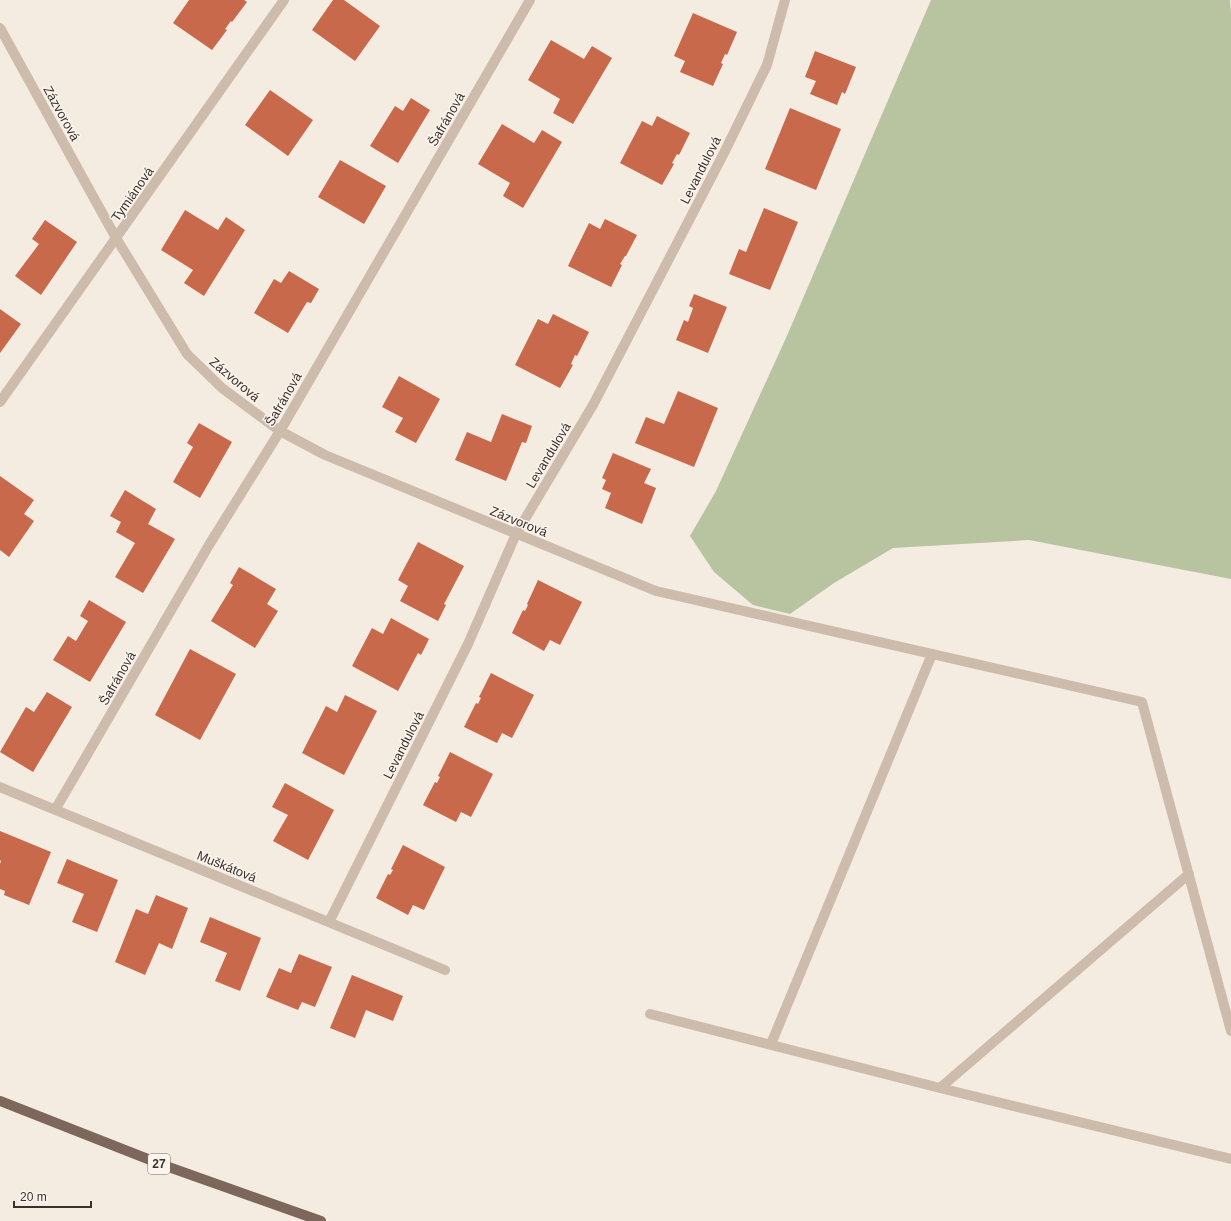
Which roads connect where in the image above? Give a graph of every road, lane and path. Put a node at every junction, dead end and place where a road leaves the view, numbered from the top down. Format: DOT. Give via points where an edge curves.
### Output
graph roads {
  1 [pos="284,0"];
  2 [pos="530,0"];
  3 [pos="785,0"];
  4 [pos="0,28"];
  5 [pos="116,238"];
  6 [pos="0,402"];
  7 [pos="280,431"];
  8 [pos="516,534"];
  9 [pos="932,654"];
  10 [pos="0,787"];
  11 [pos="55,810"];
  12 [pos="1189,874"];
  13 [pos="329,922"];
  14 [pos="445,970"];
  15 [pos="650,1014"];
  16 [pos="1231,1031"];
  17 [pos="771,1044"];
  18 [pos="940,1088"];
  19 [pos="0,1101"];
  20 [pos="1231,1160"];
  21 [pos="321,1221"];
  1 -- 5 [label="street, Tymiánová"];
  2 -- 7 [label="street, Šafránová"];
  3 -- 8 [label="street, Levandulová" via="767,65 724,153 593,405"];
  4 -- 5 [label="street, Zázvorová"];
  5 -- 6 [label="street, Tymiánová"];
  5 -- 7 [label="street, Zázvorová" via="188,354 222,388"];
  7 -- 8 [label="street, Zázvorová" via="325,455"];
  7 -- 11 [label="street, Šafránová"];
  8 -- 9 [label="street, Zázvorová" via="656,591"];
  8 -- 13 [label="street, Levandulová" via="468,644"];
  9 -- 12 [label="street, Zázvorová" via="1142,702"];
  9 -- 17 [label="street"];
  10 -- 11 [label="street, Muškátová"];
  11 -- 13 [label="street, Muškátová"];
  12 -- 16 [label="street"];
  12 -- 18 [label="street"];
  13 -- 14 [label="street, Muškátová"];
  15 -- 17 [label="street"];
  17 -- 18 [label="street"];
  18 -- 20 [label="street"];
  19 -- 21 [label="main road, 27" via="163,1165"];
}
